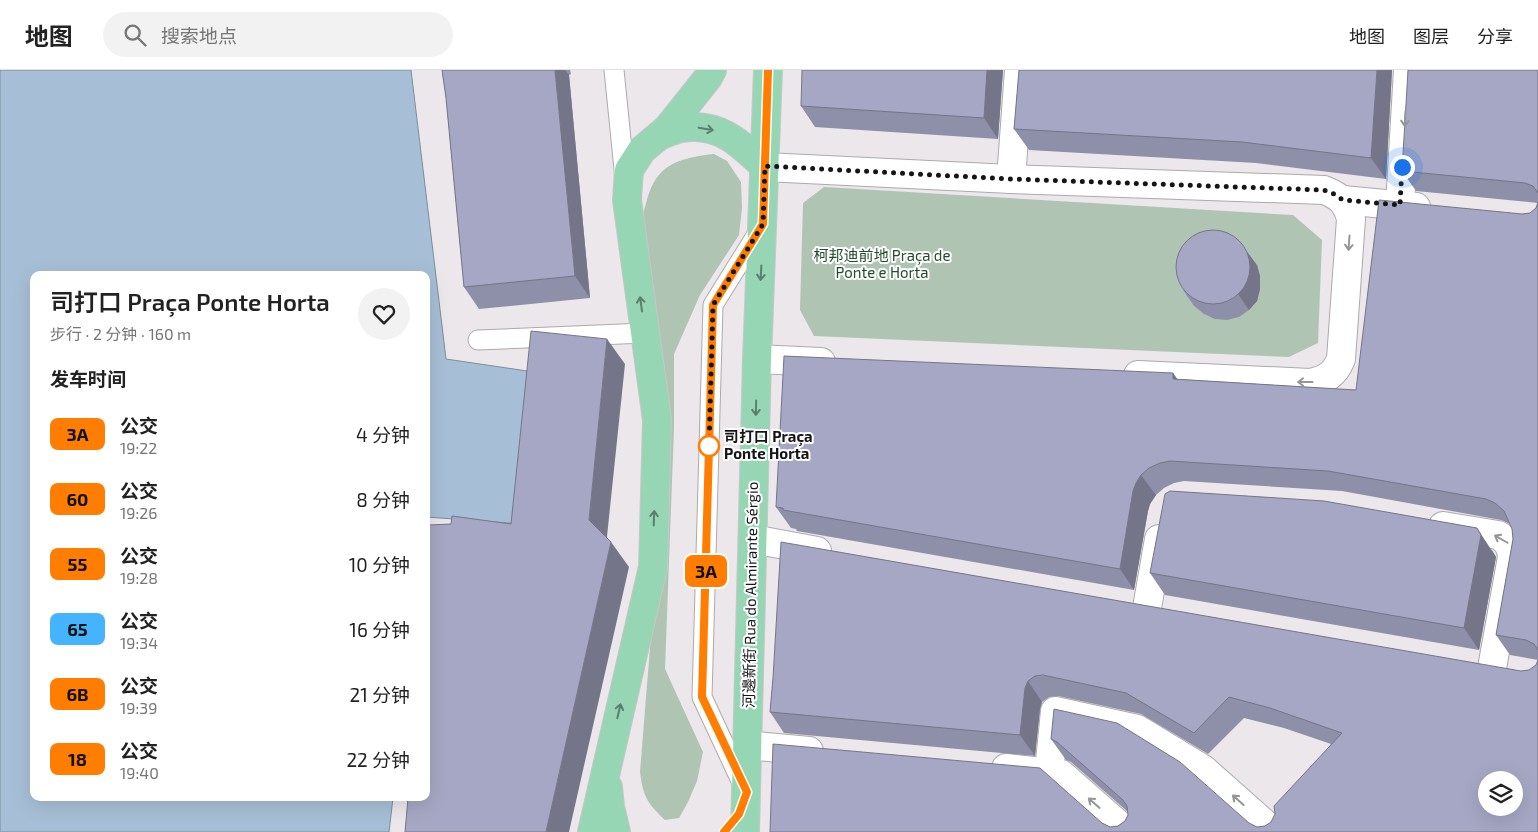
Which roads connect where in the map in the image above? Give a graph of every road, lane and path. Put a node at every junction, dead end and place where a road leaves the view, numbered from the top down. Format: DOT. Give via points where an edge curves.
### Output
graph roads {
  1 [pos="614,70"];
  2 [pos="712,70"];
  3 [pos="768,70"];
  4 [pos="1019,70"];
  5 [pos="1408,70"];
  6 [pos="659,136"];
  7 [pos="765,166"];
  8 [pos="1011,179"];
  9 [pos="627,200"];
  10 [pos="1343,200"];
  11 [pos="1400,205"];
  12 [pos="1439,209"];
  13 [pos="763,224"];
  14 [pos="645,333"];
  15 [pos="478,340"];
  16 [pos="757,359"];
  17 [pos="846,363"];
  18 [pos="1112,374"];
  19 [pos="1163,514"];
  20 [pos="1416,521"];
  21 [pos="753,540"];
  22 [pos="841,555"];
  23 [pos="1175,613"];
  24 [pos="1463,663"];
  25 [pos="1492,668"];
  26 [pos="1520,673"];
  27 [pos="748,745"];
  28 [pos="835,753"];
  29 [pos="608,759"];
  30 [pos="981,766"];
  31 [pos="1049,772"];
  32 [pos="747,792"];
  33 [pos="609,800"];
  34 [pos="592,832"];
  35 [pos="616,832"];
  36 [pos="630,832"];
  37 [pos="724,832"];
  38 [pos="746,832"];
  39 [pos="1127,832"];
  40 [pos="1274,832"];
  1 -- 9 [label="lane"];
  2 -- 6 [label="main road"];
  3 -- 7 [label="main road"];
  4 -- 8 [label="street"];
  5 -- 11 [label="street, one-way"];
  6 -- 7 [label="main road, one-way" via="681,128 704,127 726,134"];
  6 -- 9 [label="main road" via="642,150 629,170"];
  7 -- 8 [label="street"];
  7 -- 13 [label="main road"];
  8 -- 10 [label="street" via="1324,190"];
  14 -- 9 [label="main road, one-way"];
  10 -- 11 [label="street"];
  10 -- 18 [label="street, one-way" via="1351,219 1341,359 1330,376 1310,382"];
  11 -- 12 [label="street"];
  13 -- 16 [label="main road, one-way"];
  13 -- 32 [label="lane" via="713,305 702,697"];
  14 -- 15 [label="lane"];
  29 -- 14 [label="main road, one-way" via="653,567 657,420"];
  16 -- 17 [label="street"];
  16 -- 21 [label="main road, 河邊新街 Rua do Almirante Sérgio, one-way"];
  19 -- 23 [label="street" via="1137,606"];
  25 -- 20 [label="street, one-way" via="1512,557 1508,543 1498,535"];
  21 -- 22 [label="street"];
  21 -- 27 [label="main road, 河邊新街 Rua do Almirante Sérgio"];
  24 -- 25 [label="street"];
  25 -- 26 [label="street"];
  27 -- 28 [label="street"];
  27 -- 32 [label="main road, 河邊新街 Rua do Almirante Sérgio"];
  29 -- 33 [label="main road"];
  29 -- 34 [label="main road"];
  30 -- 31 [label="street"];
  39 -- 31 [label="street, one-way" via="1061,774"];
  40 -- 31 [label="street, one-way" via="1203,769 1137,729 1055,711"];
  32 -- 37 [label="main road" via="739,814"];
  32 -- 38 [label="main road, 河邊新街 Rua do Almirante Sérgio"];
  33 -- 35 [label="main road"];
  33 -- 36 [label="main road" via="620,822"];
}
